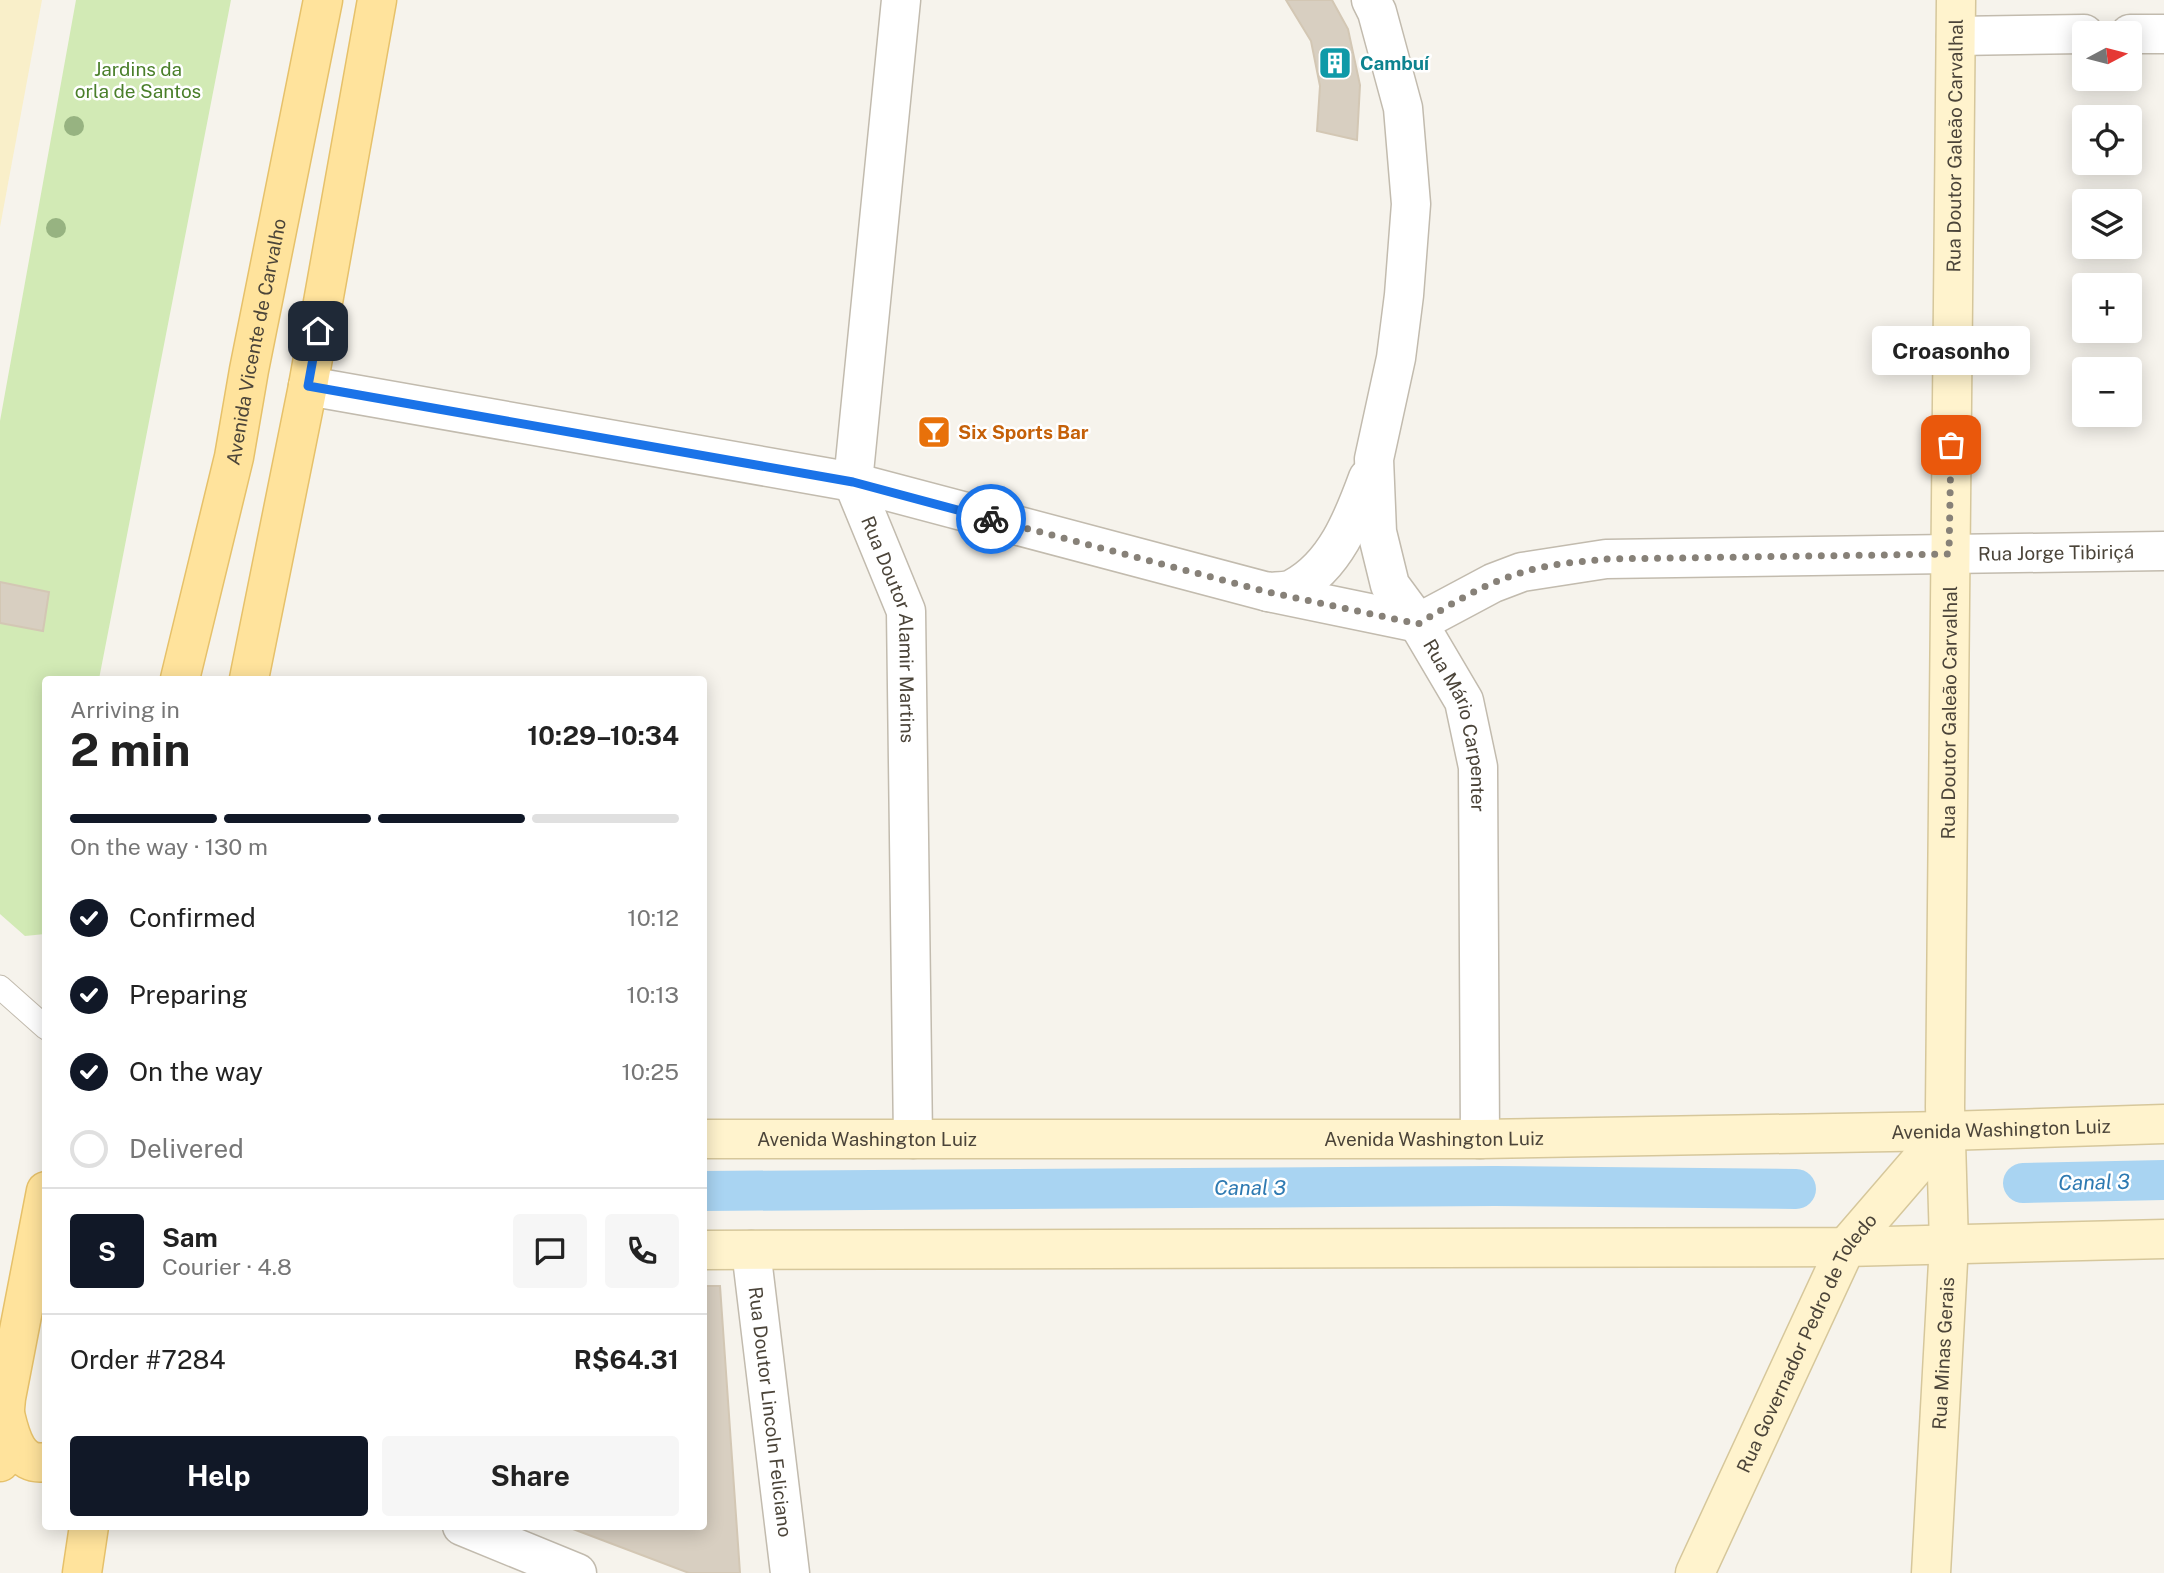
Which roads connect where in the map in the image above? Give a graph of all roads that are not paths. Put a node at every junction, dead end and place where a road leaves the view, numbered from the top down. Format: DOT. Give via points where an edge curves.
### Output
graph roads {
  1 [pos="323,0"];
  2 [pos="377,0"];
  3 [pos="901,0"];
  4 [pos="1371,0"];
  5 [pos="1956,18"];
  6 [pos="2072,32"];
  7 [pos="2142,34"];
  8 [pos="2164,34"];
  9 [pos="308,386"];
  10 [pos="1374,459"];
  11 [pos="853,482"];
  12 [pos="2164,551"];
  13 [pos="1949,554"];
  14 [pos="1268,592"];
  15 [pos="1418,624"];
  16 [pos="181,676"];
  17 [pos="250,676"];
  18 [pos="0,986"];
  19 [pos="42,1024"];
  20 [pos="2164,1124"];
  21 [pos="1946,1131"];
  22 [pos="707,1139"];
  23 [pos="914,1139"];
  24 [pos="1480,1139"];
  25 [pos="42,1205"];
  26 [pos="2164,1239"];
  27 [pos="1949,1244"];
  28 [pos="1846,1247"];
  29 [pos="707,1250"];
  30 [pos="751,1250"];
  31 [pos="11,1314"];
  32 [pos="4,1412"];
  33 [pos="0,1462"];
  34 [pos="42,1463"];
  35 [pos="88,1530"];
  36 [pos="472,1530"];
  37 [pos="82,1573"];
  38 [pos="577,1573"];
  39 [pos="790,1573"];
  40 [pos="1695,1573"];
  41 [pos="1931,1573"];
  1 -- 16 [label="main road, Avenida Vicente de Carvalho" via="234,457"];
  2 -- 9 [label="main road"];
  3 -- 11 [label="street, Rua Doutor Alamir Martins"];
  4 -- 10 [label="street, Rua Mário Carpenter" via="1403,108 1411,204 1396,358"];
  5 -- 6 [label="street"];
  5 -- 13 [label="main road, Rua Doutor Galeão Carvalhal"];
  7 -- 8 [label="street"];
  9 -- 11 [label="street"];
  9 -- 17 [label="main road"];
  10 -- 14 [label="street" via="1358,506 1332,554 1292,590"];
  10 -- 15 [label="street, Rua Mário Carpenter" via="1377,532 1384,565 1390,585"];
  11 -- 14 [label="street"];
  11 -- 23 [label="street, Rua Doutor Alamir Martins" via="906,611"];
  12 -- 13 [label="street, Rua Jorge Tibiriçá"];
  13 -- 15 [label="street, Rua Jorge Tibiriçá" via="1606,559 1566,564 1493,583"];
  13 -- 21 [label="main road, Rua Doutor Galeão Carvalhal"];
  14 -- 15 [label="street"];
  15 -- 24 [label="street, Rua Mário Carpenter" via="1464,701 1478,767"];
  18 -- 19 [label="lane"];
  20 -- 21 [label="main road, Avenida Washington Luiz"];
  21 -- 24 [label="main road, Avenida Washington Luiz"];
  21 -- 27 [label="main road, Rua Minas Gerais"];
  21 -- 28 [label="main road, Rua Governador Pedro de Toledo"];
  22 -- 23 [label="main road, Avenida Washington Luiz"];
  23 -- 24 [label="main road, Avenida Washington Luiz"];
  25 -- 31 [label="main road"];
  26 -- 27 [label="main road"];
  27 -- 28 [label="main road"];
  27 -- 41 [label="main road, Rua Minas Gerais"];
  28 -- 30 [label="main road"];
  28 -- 40 [label="main road, Rua Governador Pedro de Toledo"];
  29 -- 30 [label="main road"];
  30 -- 39 [label="street, Rua Doutor Lincoln Feliciano"];
  31 -- 32 [label="main road"];
  32 -- 33 [label="main road"];
  32 -- 34 [label="main road" via="12,1441 23,1457"];
  35 -- 37 [label="main road"];
  36 -- 38 [label="street"];
}
